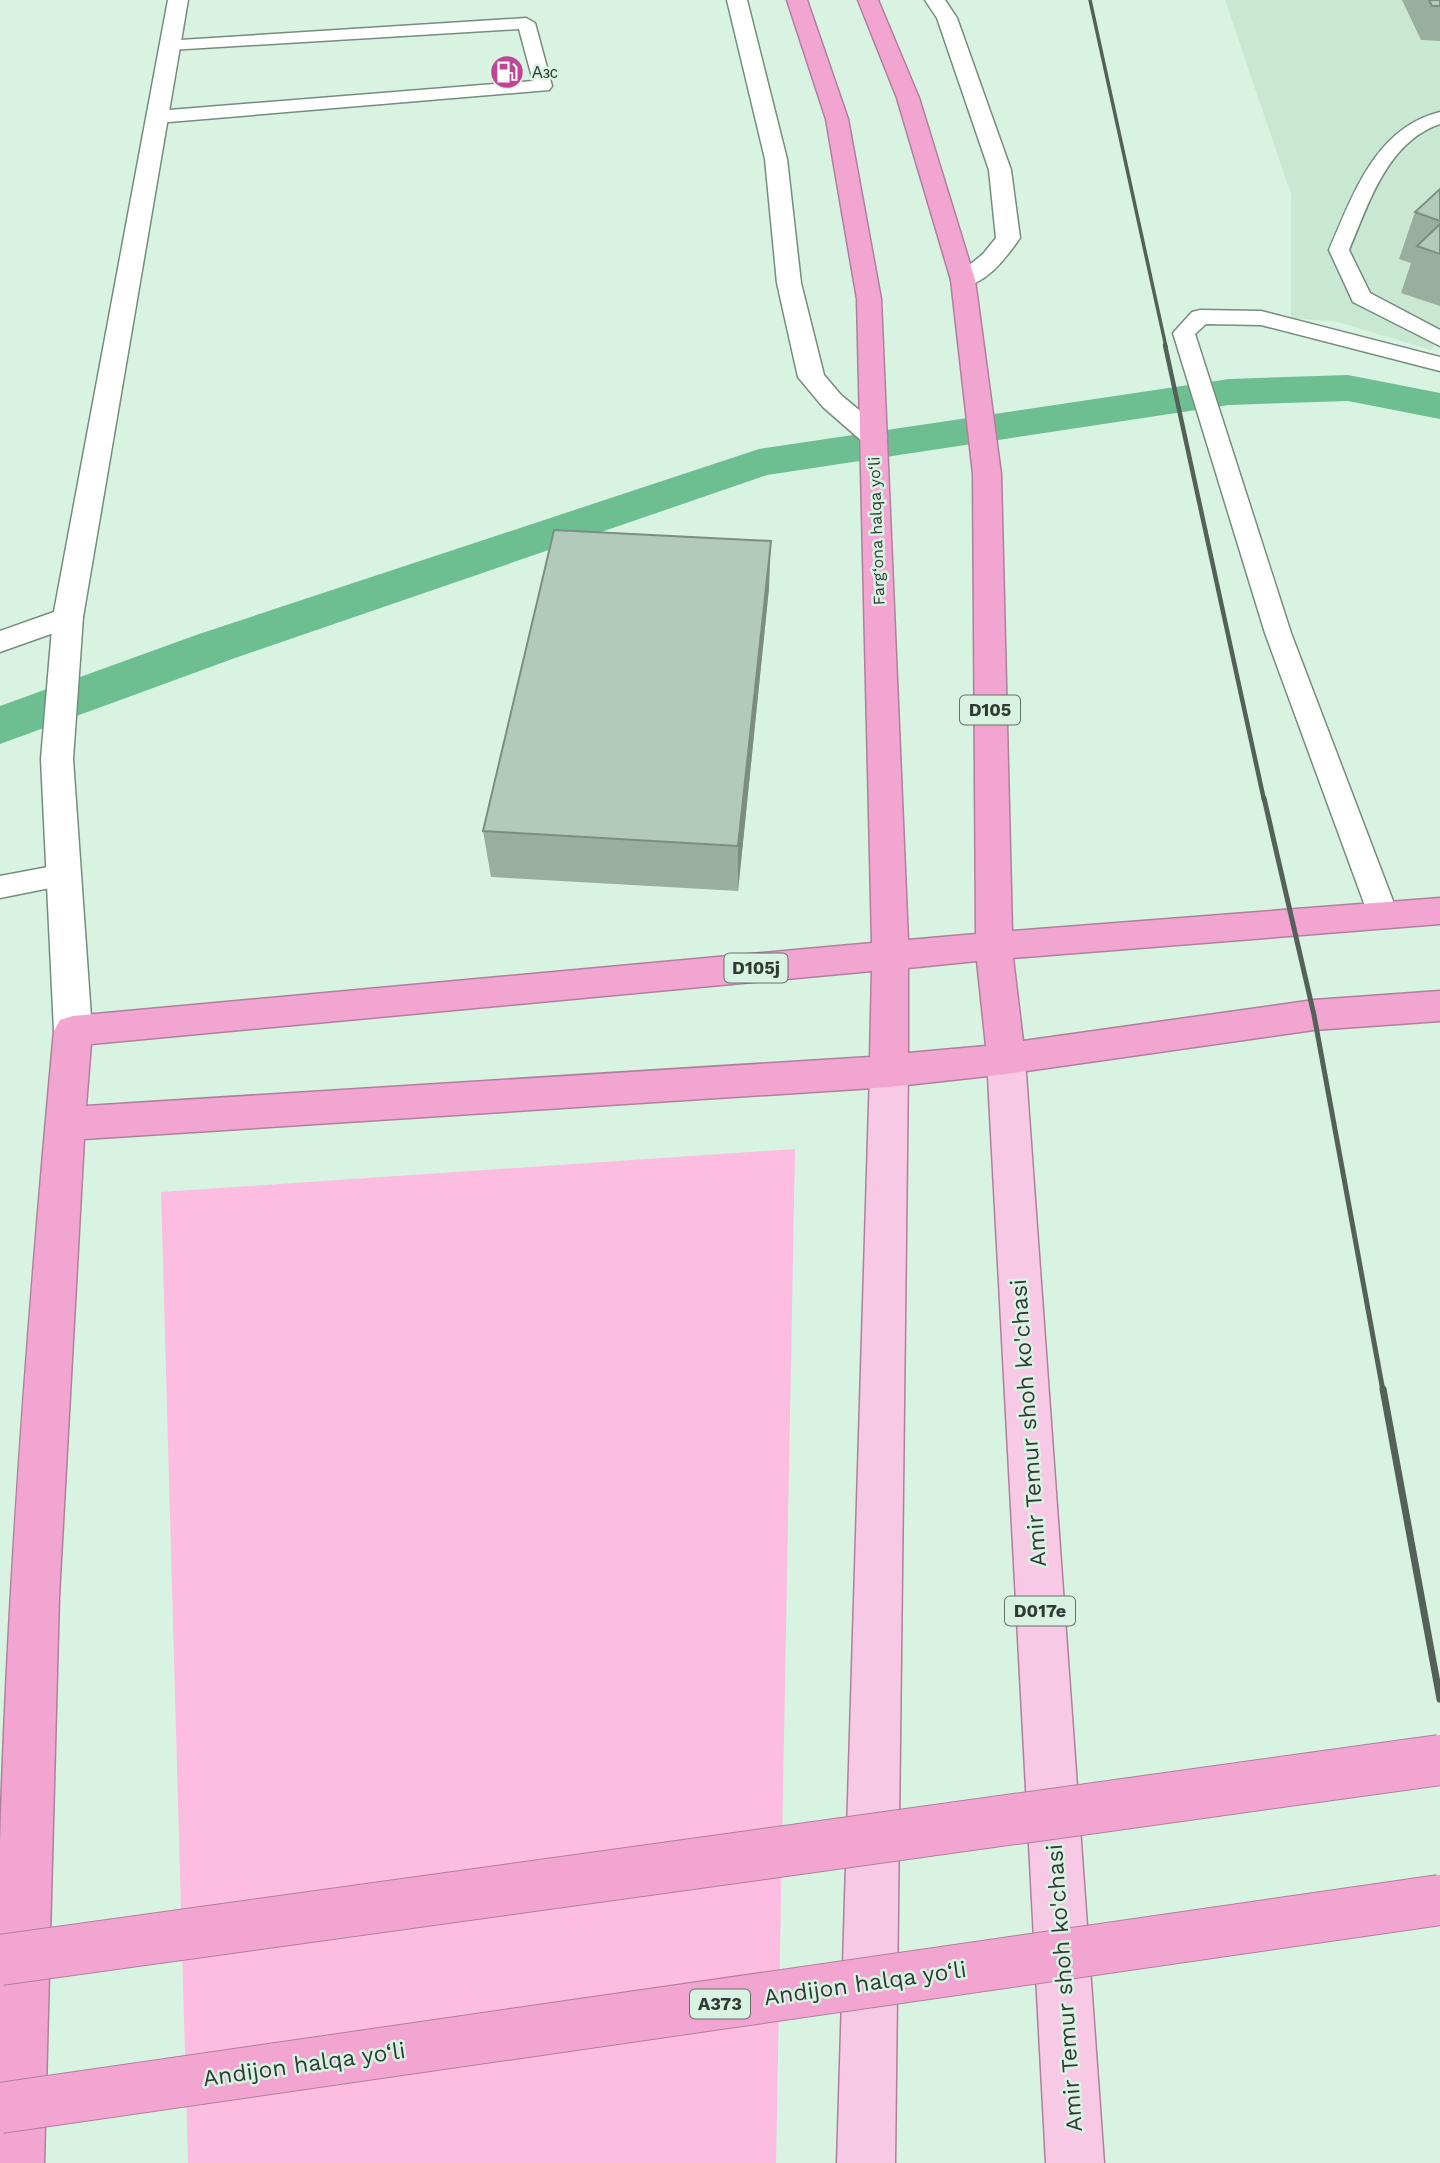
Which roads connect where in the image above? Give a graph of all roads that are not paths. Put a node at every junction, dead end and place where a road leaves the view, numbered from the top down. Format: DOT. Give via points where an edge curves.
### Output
graph roads {
  1 [pos="178,0"];
  2 [pos="737,0"];
  3 [pos="797,0"];
  4 [pos="868,0"];
  5 [pos="934,0"];
  6 [pos="170,45"];
  7 [pos="157,117"];
  8 [pos="1440,118"];
  9 [pos="962,280"];
  10 [pos="1440,338"];
  11 [pos="1440,364"];
  12 [pos="873,437"];
  13 [pos="67,629"];
  14 [pos="0,642"];
  15 [pos="64,876"];
  16 [pos="0,887"];
  17 [pos="1440,911"];
  18 [pos="1383,914"];
  19 [pos="994,946"];
  20 [pos="890,956"];
  21 [pos="1440,1006"];
  22 [pos="73,1031"];
  23 [pos="1006,1059"];
  24 [pos="889,1071"];
  25 [pos="64,1124"];
  26 [pos="17,1641"];
  27 [pos="1440,1760"];
  28 [pos="1440,1900"];
  29 [pos="0,1960"];
  30 [pos="0,2108"];
  31 [pos="15,2163"];
  32 [pos="866,2163"];
  33 [pos="1075,2163"];
  1 -- 6 [label="street"];
  2 -- 12 [label="street" via="776,159 789,283 811,377"];
  3 -- 12 [label="highway, Farg‘ona halqa yo‘li" via="837,119 869,299"];
  4 -- 9 [label="highway, D105" via="908,98"];
  5 -- 9 [label="street" via="947,18 1000,170 1008,238 992,259"];
  6 -- 7 [label="street"];
  6 -- 7 [label="lane" via="526,23 543,86"];
  7 -- 13 [label="street"];
  8 -- 10 [label="lane" via="1423,121 1380,160 1339,250 1361,297"];
  9 -- 19 [label="highway, D105" via="987,474"];
  11 -- 18 [label="lane" via="1261,318 1199,317 1184,332 1278,634"];
  12 -- 20 [label="highway, Farg‘ona halqa yo‘li"];
  13 -- 14 [label="street"];
  13 -- 15 [label="street" via="57,759"];
  15 -- 16 [label="lane"];
  15 -- 22 [label="street"];
  17 -- 18 [label="highway, D105j"];
  18 -- 19 [label="highway, D105j"];
  19 -- 20 [label="highway, D105j"];
  19 -- 23 [label="highway, D105"];
  20 -- 22 [label="highway, D105j"];
  20 -- 24 [label="highway, Farg‘ona halqa yo‘li"];
  21 -- 23 [label="highway" via="1314,1015"];
  22 -- 25 [label="highway"];
  23 -- 24 [label="highway"];
  23 -- 33 [label="main road, Amir Temur shoh ko'chasi / D017e"];
  24 -- 25 [label="highway"];
  24 -- 32 [label="main road"];
  25 -- 26 [label="highway"];
  26 -- 31 [label="highway"];
  27 -- 29 [label="highway, bridge"];
  28 -- 30 [label="highway, Andijon halqa yo‘li / A373, bridge"];
}
